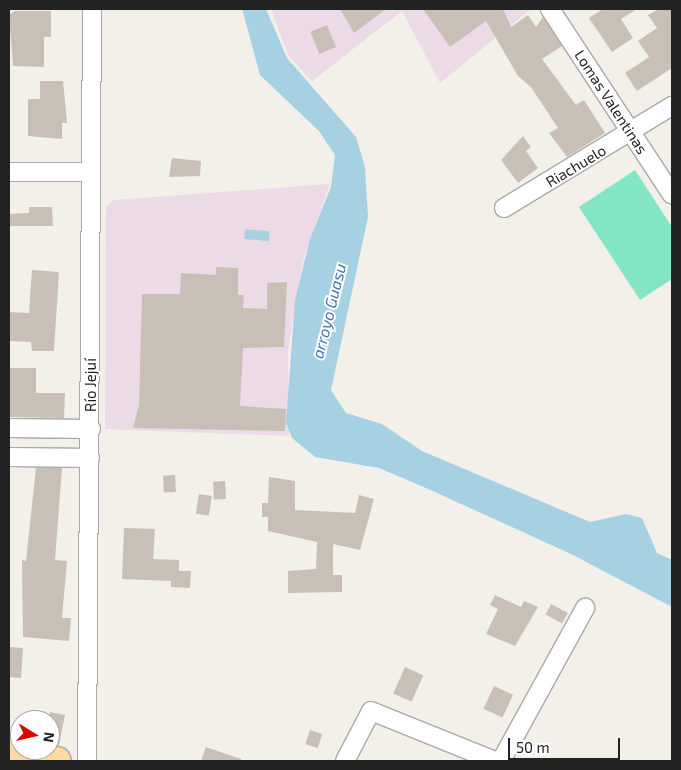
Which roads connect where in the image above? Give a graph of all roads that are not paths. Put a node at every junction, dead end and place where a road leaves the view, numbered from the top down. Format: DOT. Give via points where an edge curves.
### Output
graph roads {
  1 [pos="92,9"];
  2 [pos="550,9"];
  3 [pos="672,106"];
  4 [pos="631,133"];
  5 [pos="9,172"];
  6 [pos="91,172"];
  7 [pos="672,194"];
  8 [pos="504,208"];
  9 [pos="9,428"];
  10 [pos="90,429"];
  11 [pos="9,458"];
  12 [pos="90,458"];
  13 [pos="585,608"];
  14 [pos="9,749"];
  15 [pos="57,761"];
  16 [pos="87,761"];
  17 [pos="345,761"];
  18 [pos="495,761"];
  19 [pos="502,761"];
  1 -- 6 [label="street, Río Jejuí"];
  2 -- 4 [label="street, Lomas Valentinas"];
  3 -- 4 [label="street, Riachuelo"];
  4 -- 7 [label="street, Lomas Valentinas"];
  4 -- 8 [label="street, Riachuelo"];
  5 -- 6 [label="street"];
  6 -- 10 [label="street, Río Jejuí"];
  9 -- 10 [label="street"];
  10 -- 12 [label="street, Río Jejuí"];
  11 -- 12 [label="street"];
  12 -- 16 [label="street, Río Jejuí"];
  13 -- 19 [label="street"];
  14 -- 15 [label="main road"];
  17 -- 18 [label="street" via="371,711"];
}
